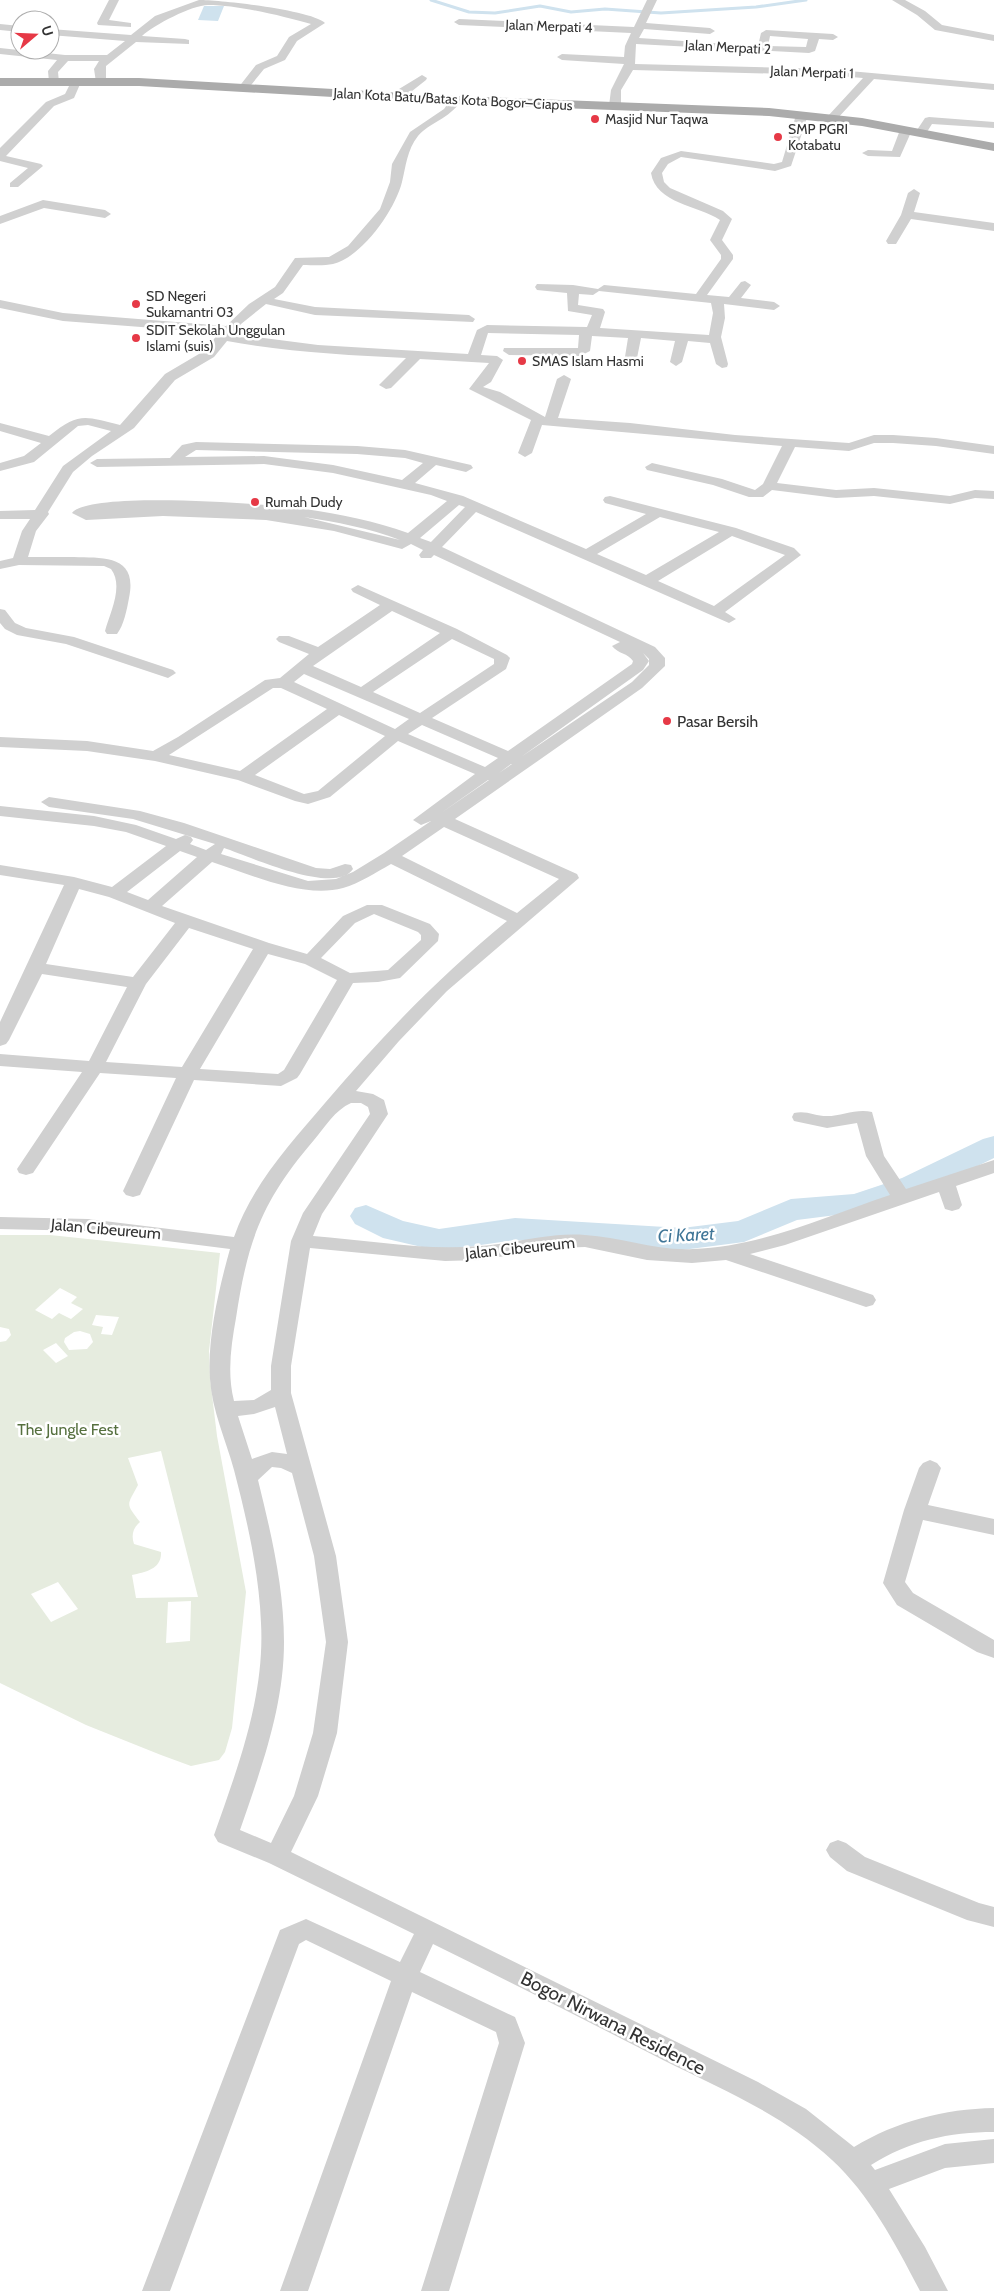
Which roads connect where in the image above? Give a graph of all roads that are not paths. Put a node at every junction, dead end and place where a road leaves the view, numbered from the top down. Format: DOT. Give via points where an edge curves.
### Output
graph roads {
  1 [pos="114,0"];
  2 [pos="206,0"];
  3 [pos="287,0"];
  4 [pos="896,0"];
  5 [pos="650,6"];
  6 [pos="273,11"];
  7 [pos="459,22"];
  8 [pos="146,26"];
  9 [pos="640,28"];
  10 [pos="710,31"];
  11 [pos="60,33"];
  12 [pos="814,37"];
  13 [pos="833,37"];
  14 [pos="131,38"];
  15 [pos="994,38"];
  16 [pos="632,41"];
  17 [pos="185,42"];
  18 [pos="762,49"];
  19 [pos="0,51"];
  20 [pos="562,57"];
  21 [pos="65,58"];
  22 [pos="107,58"];
  23 [pos="629,64"];
  24 [pos="872,75"];
  25 [pos="422,78"];
  26 [pos="0,82"];
  27 [pos="54,82"];
  28 [pos="76,82"];
  29 [pos="101,82"];
  30 [pos="994,86"];
  31 [pos="243,88"];
  32 [pos="398,97"];
  33 [pos="456,100"];
  34 [pos="614,106"];
  35 [pos="802,115"];
  36 [pos="832,118"];
  37 [pos="994,125"];
  38 [pos="906,130"];
  39 [pos="921,133"];
  40 [pos="410,139"];
  41 [pos="994,147"];
  42 [pos="868,153"];
  43 [pos="0,157"];
  44 [pos="14,185"];
  45 [pos="914,194"];
  46 [pos="104,214"];
  47 [pos="907,215"];
  48 [pos="0,220"];
  49 [pos="994,227"];
  50 [pos="892,241"];
  51 [pos="719,257"];
  52 [pos="614,277"];
  53 [pos="658,280"];
  54 [pos="744,285"];
  55 [pos="541,287"];
  56 [pos="573,289"];
  57 [pos="593,291"];
  58 [pos="648,292"];
  59 [pos="694,297"];
  60 [pos="263,300"];
  61 [pos="715,300"];
  62 [pos="732,301"];
  63 [pos="0,304"];
  64 [pos="774,306"];
  65 [pos="469,319"];
  66 [pos="589,331"];
  67 [pos="225,333"];
  68 [pos="635,336"];
  69 [pos="715,337"];
  70 [pos="682,338"];
  71 [pos="509,351"];
  72 [pos="416,355"];
  73 [pos="474,357"];
  74 [pos="676,362"];
  75 [pos="630,363"];
  76 [pos="722,364"];
  77 [pos="564,379"];
  78 [pos="386,385"];
  79 [pos="544,420"];
  80 [pos="0,427"];
  81 [pos="116,428"];
  82 [pos="50,441"];
  83 [pos="790,443"];
  84 [pos="994,450"];
  85 [pos="525,453"];
  86 [pos="430,460"];
  87 [pos="174,461"];
  88 [pos="97,463"];
  89 [pos="0,467"];
  90 [pos="652,467"];
  91 [pos="466,468"];
  92 [pos="405,485"];
  93 [pos="769,486"];
  94 [pos="994,495"];
  95 [pos="458,499"];
  96 [pos="610,500"];
  97 [pos="474,506"];
  98 [pos="657,513"];
  99 [pos="0,515"];
  100 [pos="32,518"];
  101 [pos="0,523"];
  102 [pos="731,531"];
  103 [pos="406,542"];
  104 [pos="429,552"];
  105 [pos="586,555"];
  106 [pos="19,561"];
  107 [pos="0,565"];
  108 [pos="647,580"];
  109 [pos="358,589"];
  110 [pos="392,604"];
  111 [pos="0,613"];
  112 [pos="714,613"];
  113 [pos="729,619"];
  114 [pos="112,631"];
  115 [pos="452,632"];
  116 [pos="284,639"];
  117 [pos="319,653"];
  118 [pos="302,667"];
  119 [pos="168,673"];
  120 [pos="284,683"];
  121 [pos="361,694"];
  122 [pos="337,709"];
  123 [pos="420,719"];
  124 [pos="0,732"];
  125 [pos="396,735"];
  126 [pos="19,738"];
  127 [pos="184,740"];
  128 [pos="0,742"];
  129 [pos="155,756"];
  130 [pos="509,758"];
  131 [pos="525,763"];
  132 [pos="218,771"];
  133 [pos="243,776"];
  134 [pos="494,776"];
  135 [pos="0,800"];
  136 [pos="0,812"];
  137 [pos="437,817"];
  138 [pos="194,833"];
  139 [pos="223,843"];
  140 [pos="178,845"];
  141 [pos="209,856"];
  142 [pos="390,857"];
  143 [pos="0,870"];
  144 [pos="74,882"];
  145 [pos="115,893"];
  146 [pos="151,906"];
  147 [pos="518,920"];
  148 [pos="185,921"];
  149 [pos="263,947"];
  150 [pos="311,960"];
  151 [pos="36,968"];
  152 [pos="347,978"];
  153 [pos="138,983"];
  154 [pos="0,1040"];
  155 [pos="0,1060"];
  156 [pos="95,1066"];
  157 [pos="188,1073"];
  158 [pos="359,1075"];
  159 [pos="367,1098"];
  160 [pos="335,1104"];
  161 [pos="801,1117"];
  162 [pos="994,1166"];
  163 [pos="26,1169"];
  164 [pos="946,1184"];
  165 [pos="132,1191"];
  166 [pos="897,1192"];
  167 [pos="952,1205"];
  168 [pos="0,1223"];
  169 [pos="301,1241"];
  170 [pos="241,1244"];
  171 [pos="726,1253"];
  172 [pos="866,1300"];
  173 [pos="281,1393"];
  174 [pos="224,1407"];
  175 [pos="930,1468"];
  176 [pos="302,1469"];
  177 [pos="247,1479"];
  178 [pos="915,1510"];
  179 [pos="994,1527"];
  180 [pos="994,1649"];
  181 [pos="838,1850"];
  182 [pos="277,1856"];
  183 [pos="985,1914"];
  184 [pos="428,1930"];
  185 [pos="994,1931"];
  186 [pos="405,1977"];
  187 [pos="967,2119"];
  188 [pos="994,2120"];
  189 [pos="983,2151"];
  190 [pos="852,2162"];
  191 [pos="870,2185"];
  192 [pos="156,2291"];
  193 [pos="294,2291"];
  194 [pos="435,2291"];
  195 [pos="934,2291"];
  1 -- 8 [label="street" via="103,24"];
  2 -- 6 [label="street"];
  2 -- 8 [label="street"];
  3 -- 6 [label="street"];
  4 -- 15 [label="street" via="921,13 939,28"];
  5 -- 9 [label="street"];
  6 -- 31 [label="street" via="320,23 293,39 281,58 260,67"];
  7 -- 9 [label="street, Jalan Merpati 4"];
  8 -- 14 [label="street"];
  9 -- 10 [label="street, Jalan Merpati 4"];
  9 -- 16 [label="street"];
  11 -- 14 [label="street"];
  12 -- 13 [label="street"];
  12 -- 18 [label="street, Jalan Merpati 2" via="811,50"];
  12 -- 18 [label="street" via="766,33"];
  14 -- 17 [label="street"];
  14 -- 22 [label="street" via="120,51"];
  16 -- 18 [label="street, Jalan Merpati 2"];
  16 -- 23 [label="street" via="628,52"];
  19 -- 21 [label="street"];
  20 -- 23 [label="street, Jalan Merpati 1"];
  21 -- 22 [label="street"];
  21 -- 27 [label="street" via="53,71"];
  22 -- 29 [label="street" via="99,68"];
  23 -- 24 [label="street, Jalan Merpati 1"];
  23 -- 34 [label="street" via="616,90"];
  24 -- 30 [label="street, Jalan Merpati 1"];
  24 -- 36 [label="street"];
  25 -- 32 [label="street"];
  26 -- 27 [label="main road, Jalan Kota Batu/Batas Kota Bogor–Ciapus"];
  27 -- 28 [label="main road, Jalan Kota Batu/Batas Kota Bogor–Ciapus"];
  28 -- 29 [label="main road, Jalan Kota Batu/Batas Kota Bogor–Ciapus"];
  28 -- 43 [label="street" via="70,96 50,104"];
  29 -- 31 [label="main road, Jalan Kota Batu/Batas Kota Bogor–Ciapus"];
  31 -- 32 [label="main road, Jalan Kota Batu/Batas Kota Bogor–Ciapus"];
  32 -- 33 [label="main road, Jalan Kota Batu/Batas Kota Bogor–Ciapus"];
  33 -- 34 [label="main road, Jalan Kota Batu/Batas Kota Bogor–Ciapus"];
  33 -- 40 [label="street" via="448,111 422,126"];
  34 -- 35 [label="main road, Jalan Kota Batu/Batas Kota Bogor–Ciapus"];
  35 -- 36 [label="main road, Jalan Kota Batu/Batas Kota Bogor–Ciapus"];
  35 -- 59 [label="street" via="783,166 775,168 680,154 667,159 657,169 660,185 669,192 726,219 716,240 727,254 727,259"];
  36 -- 38 [label="main road, Jalan Kota Batu/Batas Kota Bogor–Ciapus"];
  37 -- 39 [label="street" via="929,120"];
  38 -- 39 [label="main road, Jalan Kota Batu/Batas Kota Bogor–Ciapus"];
  38 -- 42 [label="street" via="896,155"];
  39 -- 41 [label="main road, Jalan Kota Batu/Batas Kota Bogor–Ciapus"];
  40 -- 60 [label="street" via="380,219 352,248 333,260 299,261 280,290"];
  43 -- 44 [label="street" via="37,166"];
  45 -- 47 [label="street"];
  46 -- 48 [label="street" via="43,204"];
  47 -- 49 [label="street"];
  47 -- 50 [label="street"];
  51 -- 59 [label="street"];
  52 -- 58 [label="street" via="604,288"];
  53 -- 58 [label="street"];
  54 -- 62 [label="street"];
  55 -- 56 [label="street"];
  56 -- 57 [label="street"];
  56 -- 66 [label="street" via="572,308 599,312"];
  58 -- 59 [label="street"];
  59 -- 61 [label="street"];
  60 -- 65 [label="street" via="315,311"];
  60 -- 67 [label="street"];
  61 -- 62 [label="street"];
  61 -- 69 [label="street" via="720,307 720,322"];
  62 -- 64 [label="street"];
  63 -- 67 [label="street" via="71,318"];
  66 -- 68 [label="street"];
  66 -- 71 [label="street" via="584,351"];
  66 -- 73 [label="street" via="484,329"];
  67 -- 72 [label="street" via="294,347"];
  67 -- 100 [label="street" via="209,354 170,377 129,425 68,469"];
  68 -- 70 [label="street"];
  68 -- 75 [label="street"];
  69 -- 70 [label="street"];
  69 -- 76 [label="street"];
  70 -- 74 [label="street"];
  72 -- 73 [label="street"];
  72 -- 78 [label="street"];
  73 -- 79 [label="street" via="497,360 476,389"];
  77 -- 79 [label="street"];
  79 -- 83 [label="street"];
  79 -- 85 [label="street"];
  80 -- 82 [label="street"];
  81 -- 82 [label="street" via="82,421 67,427"];
  82 -- 89 [label="street" via="24,462"];
  83 -- 84 [label="street" via="855,447 869,439 922,440"];
  83 -- 93 [label="street"];
  86 -- 87 [label="street" via="405,454 357,450 196,446 187,448"];
  86 -- 91 [label="street"];
  86 -- 92 [label="street" via="430,464"];
  87 -- 88 [label="street"];
  87 -- 92 [label="street" via="280,461"];
  90 -- 93 [label="street" via="749,493 758,494"];
  92 -- 95 [label="street"];
  93 -- 94 [label="street" via="836,494 874,492 950,500 974,494"];
  95 -- 97 [label="street"];
  95 -- 103 [label="street"];
  96 -- 98 [label="street"];
  97 -- 104 [label="street"];
  97 -- 105 [label="street"];
  98 -- 102 [label="street"];
  98 -- 105 [label="street"];
  99 -- 100 [label="street"];
  100 -- 101 [label="street"];
  100 -- 106 [label="street"];
  102 -- 108 [label="street"];
  102 -- 112 [label="street" via="789,551 794,556"];
  103 -- 103 [label="street" via="268,515 185,511 86,516 79,513 91,508 145,505 267,508 323,516 388,531"];
  103 -- 104 [label="street"];
  104 -- 130 [label="street" via="636,654 640,659 638,667"];
  104 -- 131 [label="street" via="650,650 657,658 657,666 637,685"];
  105 -- 108 [label="street"];
  106 -- 107 [label="street"];
  106 -- 114 [label="street" via="106,562 115,565 121,570 124,590"];
  108 -- 112 [label="street"];
  109 -- 110 [label="street"];
  110 -- 115 [label="street"];
  110 -- 117 [label="street"];
  111 -- 119 [label="street" via="10,626 22,632 69,640"];
  112 -- 113 [label="street"];
  115 -- 121 [label="street"];
  115 -- 123 [label="street" via="500,656 501,666"];
  116 -- 117 [label="street"];
  117 -- 118 [label="street"];
  118 -- 120 [label="street"];
  118 -- 121 [label="street"];
  120 -- 122 [label="street"];
  120 -- 127 [label="street" via="270,683"];
  121 -- 123 [label="street"];
  122 -- 125 [label="street"];
  122 -- 133 [label="street"];
  123 -- 125 [label="street"];
  123 -- 130 [label="street"];
  124 -- 126 [label="street"];
  125 -- 133 [label="street" via="315,798 290,795"];
  125 -- 134 [label="street"];
  126 -- 128 [label="street"];
  126 -- 129 [label="street"];
  127 -- 129 [label="street"];
  127 -- 132 [label="street"];
  129 -- 132 [label="street"];
  130 -- 131 [label="street"];
  130 -- 134 [label="street"];
  131 -- 134 [label="street"];
  132 -- 133 [label="street"];
  134 -- 137 [label="street"];
  135 -- 138 [label="street" via="89,806 134,814"];
  136 -- 140 [label="street" via="94,821 130,828"];
  137 -- 139 [label="street" via="332,874 314,873"];
  137 -- 142 [label="street"];
  137 -- 147 [label="street" via="571,878"];
  138 -- 139 [label="street"];
  138 -- 140 [label="street"];
  139 -- 141 [label="street"];
  140 -- 141 [label="street"];
  140 -- 145 [label="street"];
  141 -- 142 [label="street" via="315,887 346,882"];
  141 -- 146 [label="street"];
  142 -- 147 [label="street"];
  143 -- 144 [label="street"];
  144 -- 145 [label="street"];
  144 -- 151 [label="street"];
  145 -- 146 [label="street"];
  146 -- 148 [label="street"];
  147 -- 158 [label="street" via="468,962 401,1027"];
  148 -- 149 [label="street"];
  148 -- 153 [label="street"];
  149 -- 150 [label="street"];
  149 -- 157 [label="street"];
  150 -- 152 [label="street"];
  150 -- 152 [label="street" via="328,938 360,912 370,908 428,930 429,941 394,974"];
  151 -- 153 [label="street"];
  151 -- 154 [label="street"];
  152 -- 157 [label="street" via="291,1074 282,1080"];
  153 -- 156 [label="street"];
  155 -- 156 [label="street"];
  156 -- 157 [label="street"];
  156 -- 163 [label="street"];
  157 -- 165 [label="street"];
  158 -- 159 [label="street" via="358,1081"];
  158 -- 160 [label="street"];
  159 -- 160 [label="street" via="347,1098"];
  159 -- 169 [label="street" via="380,1109 378,1117 313,1213"];
  160 -- 170 [label="street" via="265,1191"];
  161 -- 166 [label="street" via="822,1122 865,1116 875,1156"];
  162 -- 164 [label="street, Jalan Cibeureum"];
  164 -- 166 [label="street, Jalan Cibeureum"];
  164 -- 167 [label="street"];
  166 -- 171 [label="street, Jalan Cibeureum" via="778,1240"];
  168 -- 170 [label="street, Jalan Cibeureum" via="88,1225"];
  169 -- 171 [label="street, Jalan Cibeureum" via="445,1254 575,1241 663,1255"];
  169 -- 173 [label="street" via="281,1366"];
  170 -- 174 [label="street" via="220,1356"];
  171 -- 172 [label="street"];
  173 -- 174 [label="street" via="264,1406"];
  173 -- 176 [label="street"];
  174 -- 177 [label="street"];
  175 -- 178 [label="street"];
  176 -- 177 [label="street" via="287,1460 268,1460 255,1467"];
  176 -- 182 [label="street" via="325,1556 337,1642 325,1733 306,1796"];
  177 -- 182 [label="street, Bogor Nirwana Residence" via="263,1549 273,1640 264,1719 226,1835"];
  178 -- 179 [label="street"];
  178 -- 180 [label="street" via="893,1580 898,1592"];
  181 -- 183 [label="street" via="856,1864"];
  182 -- 184 [label="street, Bogor Nirwana Residence"];
  183 -- 185 [label="street"];
  184 -- 186 [label="street"];
  184 -- 190 [label="street, Bogor Nirwana Residence" via="775,2105 825,2138"];
  186 -- 192 [label="street" via="306,1929 289,1937"];
  186 -- 193 [label="street"];
  186 -- 194 [label="street" via="506,2025 512,2043"];
  187 -- 188 [label="street"];
  187 -- 189 [label="street"];
  187 -- 190 [label="street" via="941,2123 893,2138"];
  189 -- 191 [label="street" via="938,2156"];
  190 -- 191 [label="street, Bogor Nirwana Residence"];
  191 -- 195 [label="street, Bogor Nirwana Residence"];
}
